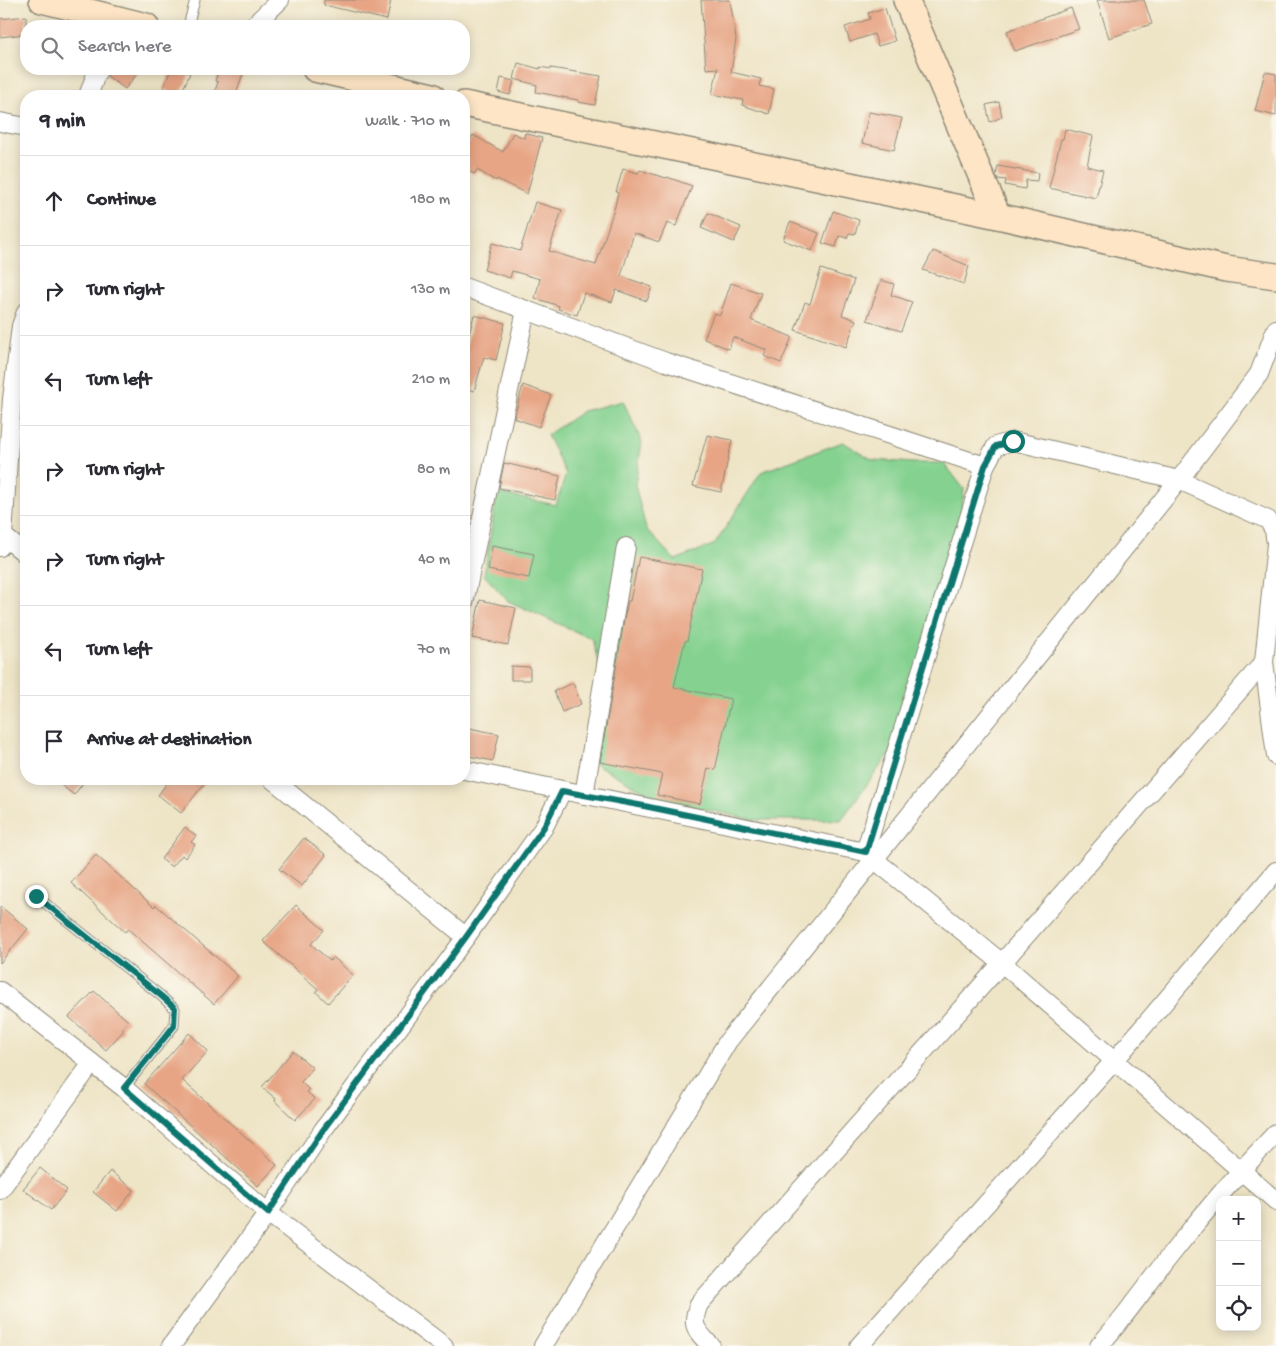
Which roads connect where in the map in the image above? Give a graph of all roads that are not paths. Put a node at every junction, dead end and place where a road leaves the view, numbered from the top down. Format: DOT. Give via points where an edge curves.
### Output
graph roads {
  1 [pos="42,0"];
  2 [pos="196,0"];
  3 [pos="280,0"];
  4 [pos="906,0"];
  5 [pos="106,20"];
  6 [pos="190,20"];
  7 [pos="259,20"];
  8 [pos="96,75"];
  9 [pos="341,75"];
  10 [pos="90,90"];
  11 [pos="406,90"];
  12 [pos="470,105"];
  13 [pos="0,122"];
  14 [pos="20,126"];
  15 [pos="998,216"];
  16 [pos="1276,276"];
  17 [pos="470,289"];
  18 [pos="526,310"];
  19 [pos="1276,329"];
  20 [pos="20,334"];
  21 [pos="985,466"];
  22 [pos="1179,480"];
  23 [pos="2,504"];
  24 [pos="1,542"];
  25 [pos="1276,544"];
  26 [pos="626,546"];
  27 [pos="20,551"];
  28 [pos="470,575"];
  29 [pos="1264,662"];
  30 [pos="1276,756"];
  31 [pos="470,771"];
  32 [pos="279,785"];
  33 [pos="562,791"];
  34 [pos="584,795"];
  35 [pos="870,856"];
  36 [pos="1276,871"];
  37 [pos="36,896"];
  38 [pos="466,937"];
  39 [pos="1002,963"];
  40 [pos="0,991"];
  41 [pos="1115,1060"];
  42 [pos="92,1062"];
  43 [pos="124,1088"];
  44 [pos="1276,1133"];
  45 [pos="1241,1170"];
  46 [pos="0,1190"];
  47 [pos="1276,1201"];
  48 [pos="268,1213"];
  49 [pos="172,1346"];
  50 [pos="444,1346"];
  51 [pos="543,1346"];
  52 [pos="711,1346"];
  53 [pos="859,1346"];
  54 [pos="1099,1346"];
  1 -- 5 [label="main road"];
  2 -- 6 [label="lane"];
  3 -- 7 [label="street"];
  4 -- 15 [label="main road"];
  8 -- 10 [label="street"];
  9 -- 11 [label="main road"];
  12 -- 15 [label="main road"];
  13 -- 14 [label="street"];
  15 -- 16 [label="main road" via="1226,269"];
  17 -- 18 [label="street"];
  18 -- 21 [label="street" via="666,362"];
  18 -- 28 [label="street"];
  19 -- 22 [label="street" via="1259,374"];
  20 -- 23 [label="street"];
  21 -- 22 [label="street" via="996,446 1013,441"];
  21 -- 35 [label="street"];
  22 -- 25 [label="street" via="1268,520 1274,530"];
  22 -- 35 [label="street"];
  23 -- 24 [label="street"];
  24 -- 27 [label="street"];
  25 -- 29 [label="street"];
  26 -- 34 [label="street"];
  29 -- 30 [label="street"];
  29 -- 39 [label="street"];
  31 -- 33 [label="street"];
  32 -- 38 [label="street"];
  33 -- 34 [label="street"];
  33 -- 38 [label="street" via="544,827"];
  34 -- 35 [label="street"];
  35 -- 39 [label="street"];
  35 -- 51 [label="street" via="728,1041"];
  36 -- 41 [label="street"];
  37 -- 43 [label="lane" via="175,1008 174,1026"];
  38 -- 48 [label="street" via="323,1130"];
  39 -- 41 [label="street"];
  39 -- 52 [label="street" via="699,1304 694,1317 696,1329"];
  40 -- 42 [label="street"];
  41 -- 45 [label="street"];
  41 -- 53 [label="street"];
  42 -- 43 [label="street"];
  42 -- 46 [label="street"];
  43 -- 48 [label="street"];
  44 -- 45 [label="street"];
  45 -- 47 [label="street"];
  45 -- 54 [label="street"];
  48 -- 49 [label="street"];
  48 -- 50 [label="street"];
}
